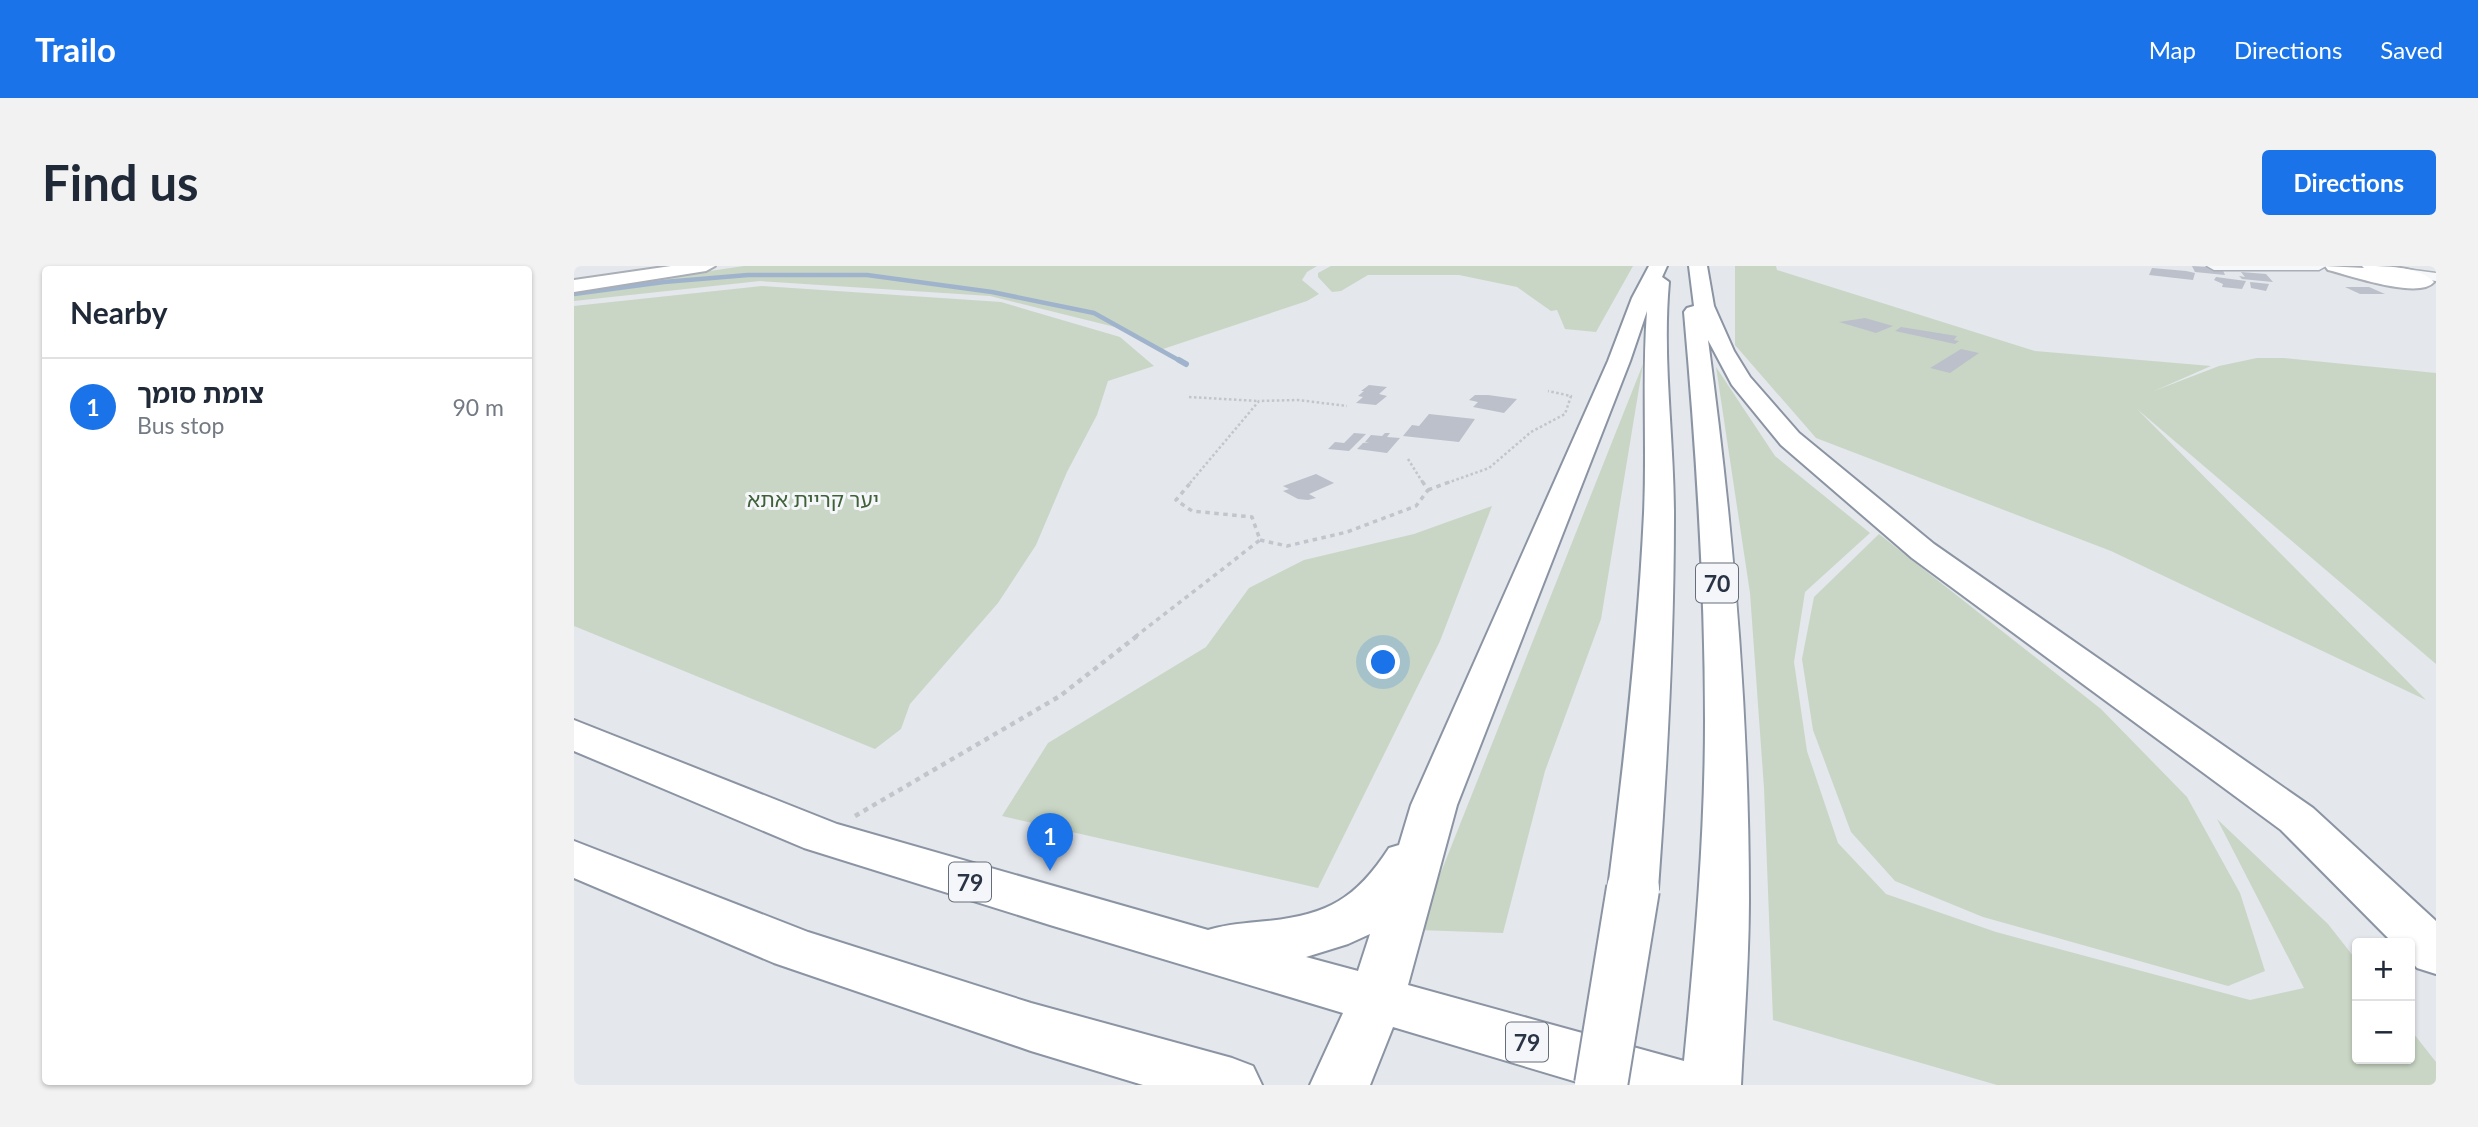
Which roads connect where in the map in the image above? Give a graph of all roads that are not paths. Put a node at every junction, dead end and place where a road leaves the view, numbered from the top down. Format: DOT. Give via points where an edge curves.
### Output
graph roads {
  1 [pos="672,266"];
  2 [pos="706,266"];
  3 [pos="1661,266"];
  4 [pos="1697,266"];
  5 [pos="2214,266"];
  6 [pos="2319,266"];
  7 [pos="2300,267"];
  8 [pos="2343,269"];
  9 [pos="2384,273"];
  10 [pos="574,280"];
  11 [pos="2431,283"];
  12 [pos="574,286"];
  13 [pos="2436,300"];
  14 [pos="574,733"];
  15 [pos="1434,805"];
  16 [pos="574,858"];
  17 [pos="1196,947"];
  18 [pos="2436,953"];
  19 [pos="1377,998"];
  20 [pos="1031,1027"];
  21 [pos="1150,1085"];
  22 [pos="1232,1085"];
  23 [pos="1340,1085"];
  24 [pos="1601,1085"];
  25 [pos="1676,1085"];
  26 [pos="1711,1085"];
  1 -- 10 [label="main road"];
  2 -- 12 [label="main road"];
  3 -- 15 [label="main road" via="1642,298"];
  3 -- 24 [label="main road, bridge" via="1651,714 1633,888"];
  4 -- 18 [label="main road" via="1704,306 1723,351 1740,380 1790,439 1923,551 2297,819"];
  4 -- 26 [label="main road, 70" via="1693,295 1711,466 1725,721 1724,902"];
  5 -- 7 [label="street"];
  6 -- 7 [label="street"];
  7 -- 8 [label="street"];
  8 -- 9 [label="main road"];
  9 -- 11 [label="main road"];
  9 -- 13 [label="main road"];
  14 -- 17 [label="main road, 79" via="598,747 821,836"];
  15 -- 17 [label="main road" via="1399,874 1382,899 1359,916 1325,933 1290,941"];
  15 -- 19 [label="main road"];
  16 -- 20 [label="main road" via="793,948"];
  17 -- 19 [label="main road, 79"];
  19 -- 23 [label="main road"];
  19 -- 25 [label="main road, 79"];
  20 -- 21 [label="main road"];
  20 -- 22 [label="main road"];
}
